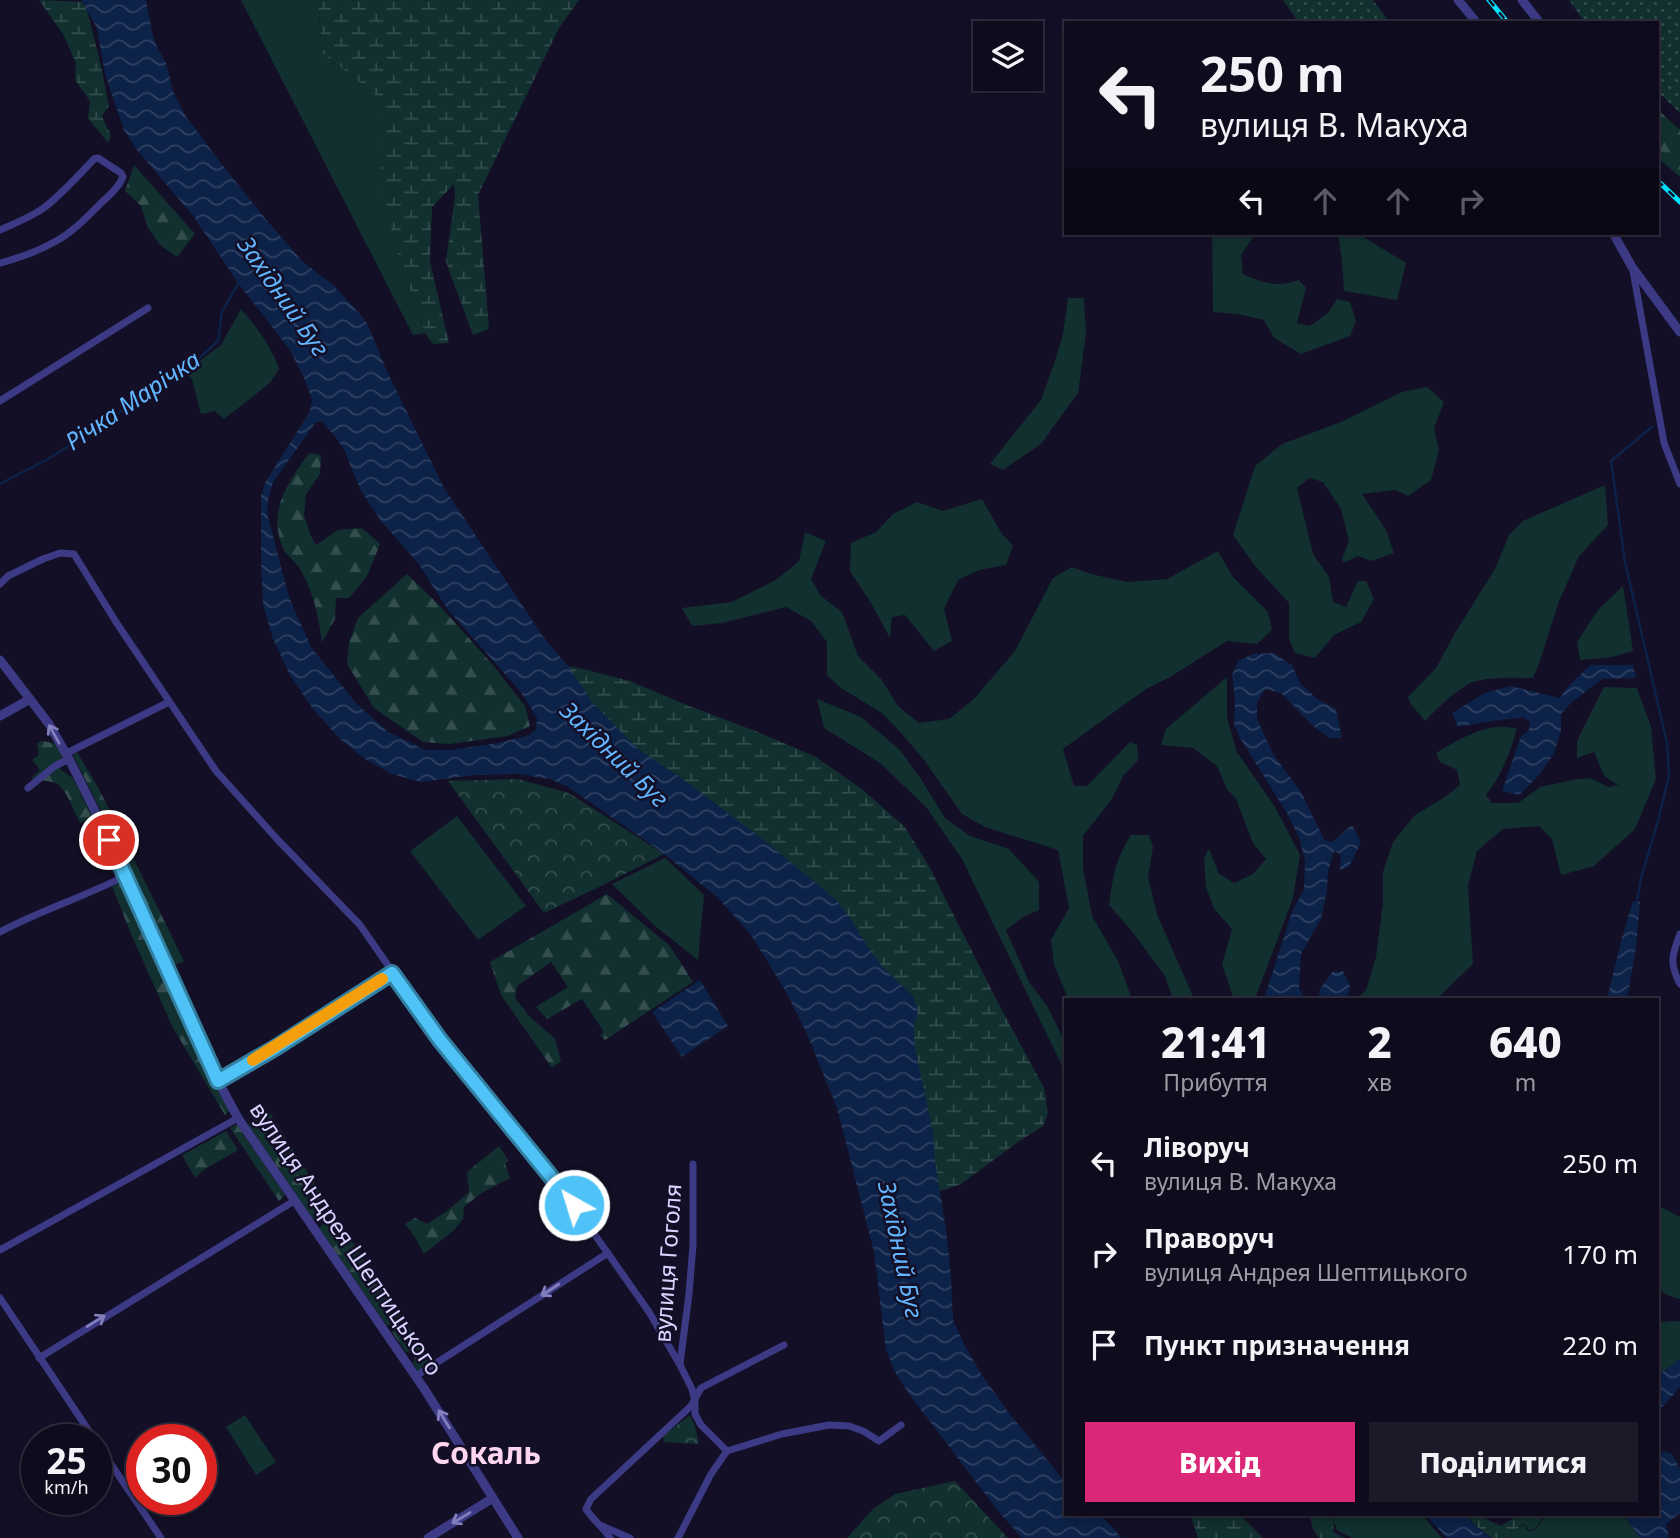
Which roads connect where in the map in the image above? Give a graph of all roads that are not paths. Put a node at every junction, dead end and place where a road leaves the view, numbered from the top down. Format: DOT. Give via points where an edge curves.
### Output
graph roads {
  1 [pos="1458,0"];
  2 [pos="1522,0"];
  3 [pos="1475,21"];
  4 [pos="1538,21"];
  5 [pos="0,230"];
  6 [pos="1614,235"];
  7 [pos="0,263"];
  8 [pos="1632,267"];
  9 [pos="148,308"];
  10 [pos="1680,332"];
  11 [pos="0,401"];
  12 [pos="1680,484"];
  13 [pos="0,584"];
  14 [pos="0,660"];
  15 [pos="30,699"];
  16 [pos="169,702"];
  17 [pos="0,716"];
  18 [pos="67,757"];
  19 [pos="28,788"];
  20 [pos="125,876"];
  21 [pos="0,932"];
  22 [pos="1680,934"];
  23 [pos="392,973"];
  24 [pos="1680,984"];
  25 [pos="218,1081"];
  26 [pos="238,1118"];
  27 [pos="693,1164"];
  28 [pos="294,1201"];
  29 [pos="0,1250"];
  30 [pos="608,1253"];
  31 [pos="0,1298"];
  32 [pos="784,1345"];
  33 [pos="39,1358"];
  34 [pos="680,1364"];
  35 [pos="416,1376"];
  36 [pos="695,1401"];
  37 [pos="84,1424"];
  38 [pos="901,1425"];
  39 [pos="727,1451"];
  40 [pos="112,1465"];
  41 [pos="493,1498"];
  42 [pos="601,1526"];
  43 [pos="161,1538"];
  44 [pos="428,1538"];
  45 [pos="518,1538"];
  46 [pos="610,1538"];
  47 [pos="631,1538"];
  48 [pos="678,1538"];
  1 -- 3 [label="street"];
  2 -- 4 [label="street"];
  5 -- 7 [label="street" via="44,208 94,159 123,177 104,201 59,240"];
  6 -- 8 [label="street"];
  8 -- 10 [label="street"];
  8 -- 12 [label="street" via="1664,443"];
  9 -- 11 [label="street"];
  13 -- 16 [label="street" via="43,559 74,554"];
  14 -- 15 [label="street, вулиця Андрея Шептицького"];
  15 -- 17 [label="street"];
  18 -- 15 [label="street, вулиця Андрея Шептицького, one-way"];
  16 -- 18 [label="street"];
  16 -- 23 [label="street" via="216,771 360,925"];
  18 -- 19 [label="street"];
  18 -- 20 [label="street, вулиця Андрея Шептицького"];
  20 -- 21 [label="street"];
  20 -- 25 [label="street, вулиця Андрея Шептицького"];
  22 -- 24 [label="street" via="1672,957"];
  23 -- 25 [label="street"];
  23 -- 30 [label="street"];
  25 -- 26 [label="street, вулиця Андрея Шептицького"];
  26 -- 28 [label="street, вулиця Андрея Шептицького"];
  26 -- 29 [label="street"];
  27 -- 34 [label="street, вулиця Гоголя" via="693,1245"];
  33 -- 28 [label="street, one-way"];
  28 -- 35 [label="street, вулиця Андрея Шептицького"];
  30 -- 34 [label="street"];
  30 -- 35 [label="street, one-way"];
  31 -- 33 [label="street"];
  32 -- 36 [label="street" via="701,1388"];
  33 -- 37 [label="street"];
  34 -- 36 [label="street"];
  41 -- 35 [label="street, вулиця Андрея Шептицького, one-way"];
  36 -- 39 [label="street" via="701,1425"];
  36 -- 42 [label="street" via="591,1499 586,1509"];
  38 -- 39 [label="street" via="879,1441 849,1426 829,1425"];
  39 -- 48 [label="street"];
  40 -- 43 [label="street"];
  41 -- 44 [label="street, one-way"];
  41 -- 45 [label="street, вулиця Андрея Шептицького"];
  42 -- 46 [label="street"];
  42 -- 47 [label="street"];
}
